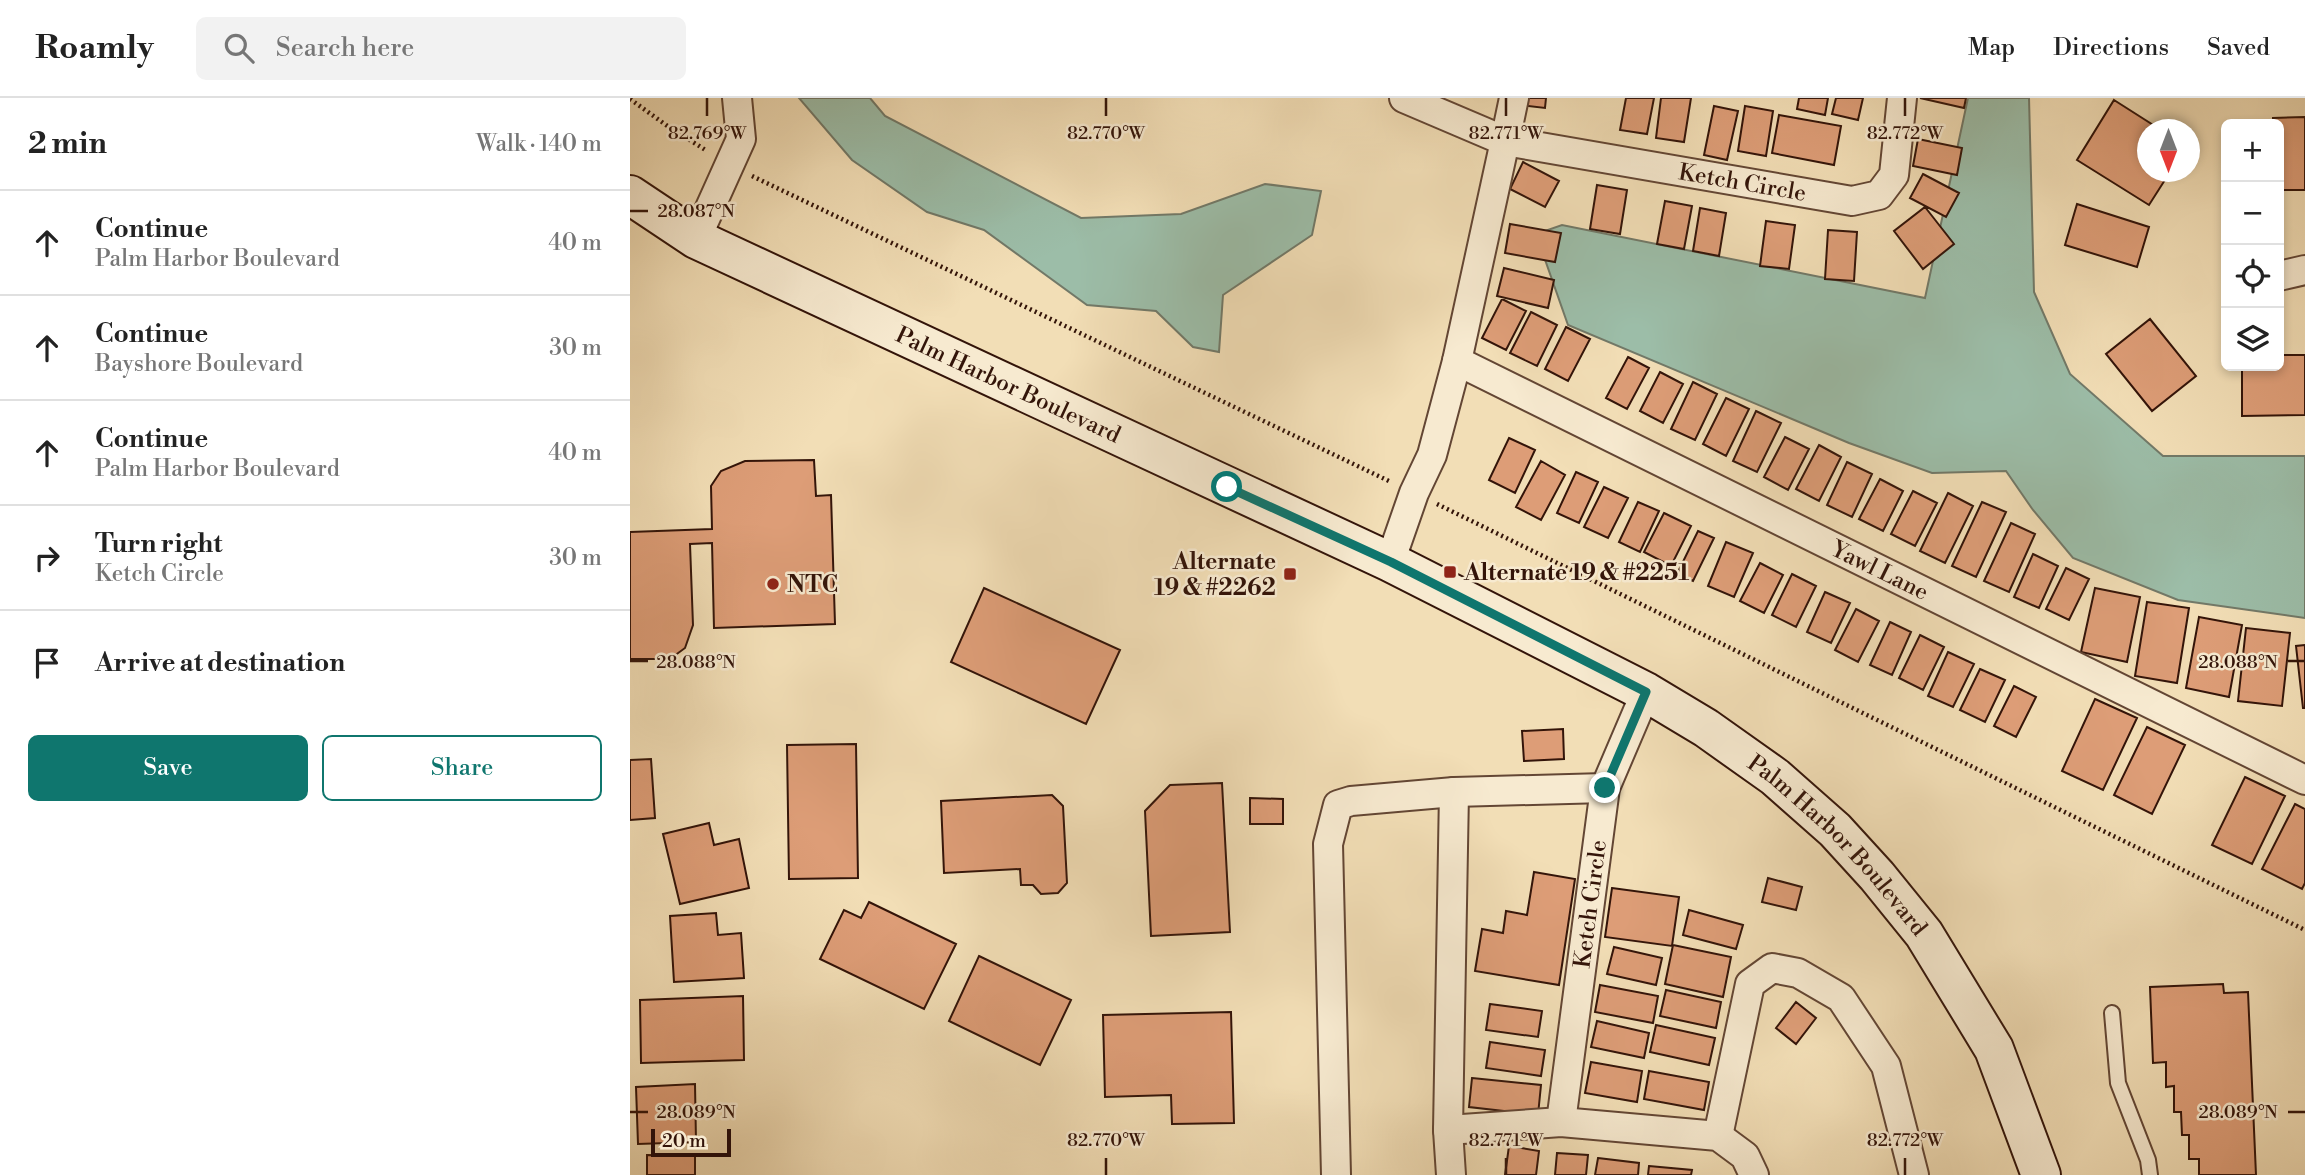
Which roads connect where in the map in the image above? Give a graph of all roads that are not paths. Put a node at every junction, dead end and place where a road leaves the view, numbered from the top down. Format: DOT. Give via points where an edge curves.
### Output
graph roads {
  1 [pos="737,98"];
  2 [pos="1404,98"];
  3 [pos="1514,98"];
  4 [pos="1902,98"];
  5 [pos="1505,141"];
  6 [pos="630,195"];
  7 [pos="695,239"];
  8 [pos="2305,270"];
  9 [pos="2284,275"];
  10 [pos="1457,362"];
  11 [pos="1391,562"];
  12 [pos="1646,692"];
  13 [pos="2300,771"];
  14 [pos="1605,788"];
  15 [pos="1454,792"];
  16 [pos="2112,1013"];
  17 [pos="1562,1122"];
  18 [pos="1448,1130"];
  19 [pos="1718,1136"];
  20 [pos="1336,1175"];
  21 [pos="1451,1175"];
  22 [pos="1754,1175"];
  23 [pos="1914,1175"];
  24 [pos="2041,1175"];
  25 [pos="2150,1175"];
  1 -- 7 [label="street" via="741,139"];
  2 -- 5 [label="street, Ketch Circle"];
  3 -- 5 [label="street"];
  4 -- 5 [label="street, Ketch Circle" via="1894,176 1879,195 1852,201"];
  5 -- 10 [label="street"];
  6 -- 7 [label="main road, Palm Harbor Boulevard"];
  7 -- 11 [label="main road, Palm Harbor Boulevard"];
  8 -- 9 [label="street"];
  10 -- 11 [label="street" via="1432,455"];
  10 -- 13 [label="street, Yawl Lane"];
  11 -- 12 [label="main road, Palm Harbor Boulevard"];
  12 -- 14 [label="street, Ketch Circle"];
  12 -- 24 [label="main road, Palm Harbor Boulevard" via="1775,777 1835,830 1877,876 1924,934 1994,1049"];
  14 -- 15 [label="street"];
  14 -- 17 [label="street, Ketch Circle"];
  15 -- 18 [label="street"];
  15 -- 20 [label="street" via="1338,805 1328,844"];
  16 -- 25 [label="lane" via="2118,1083"];
  17 -- 18 [label="street"];
  17 -- 19 [label="street"];
  18 -- 21 [label="street"];
  19 -- 22 [label="street" via="1745,1156"];
  19 -- 23 [label="street" via="1750,984 1772,968 1798,973 1841,998 1886,1066"];
}
